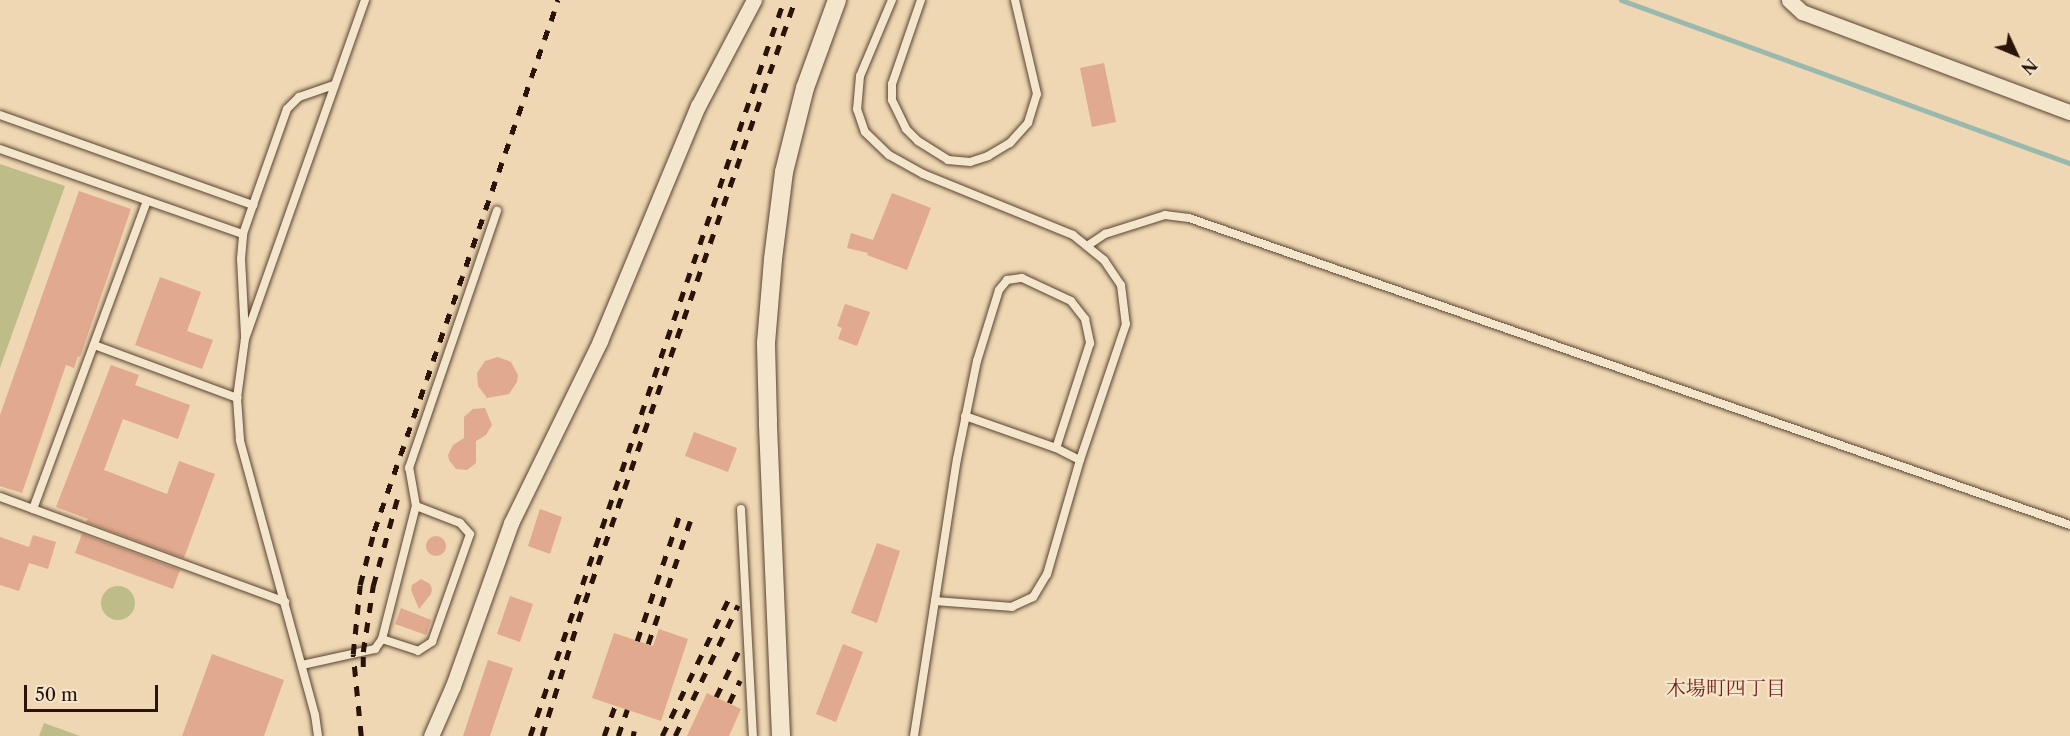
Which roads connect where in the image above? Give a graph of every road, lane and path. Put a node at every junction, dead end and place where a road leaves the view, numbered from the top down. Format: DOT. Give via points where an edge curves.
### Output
graph roads {
  1 [pos="365,0"];
  2 [pos="754,0"];
  3 [pos="837,0"];
  4 [pos="892,0"];
  5 [pos="921,0"];
  6 [pos="1015,0"];
  7 [pos="1789,0"];
  8 [pos="333,85"];
  9 [pos="2070,112"];
  10 [pos="0,115"];
  11 [pos="0,149"];
  12 [pos="147,201"];
  13 [pos="253,205"];
  14 [pos="497,211"];
  15 [pos="243,234"];
  16 [pos="1087,246"];
  17 [pos="245,339"];
  18 [pos="94,345"];
  19 [pos="237,398"];
  20 [pos="965,416"];
  21 [pos="1056,448"];
  22 [pos="1080,460"];
  23 [pos="0,497"];
  24 [pos="416,506"];
  25 [pos="33,509"];
  26 [pos="741,509"];
  27 [pos="2070,525"];
  28 [pos="935,601"];
  29 [pos="285,602"];
  30 [pos="382,639"];
  31 [pos="302,665"];
  32 [pos="318,736"];
  33 [pos="431,736"];
  34 [pos="753,736"];
  35 [pos="781,736"];
  36 [pos="914,736"];
  1 -- 8 [label="lane"];
  2 -- 33 [label="street" via="698,106 600,341 511,523 453,686"];
  3 -- 35 [label="street" via="805,88 784,172 766,343"];
  4 -- 16 [label="lane" via="860,76 857,109 865,132 889,155 923,174 1073,235"];
  5 -- 6 [label="lane" via="892,84 892,100 906,129 918,141 948,160 970,162 1010,143 1028,123 1037,94"];
  7 -- 9 [label="street" via="1802,12"];
  8 -- 13 [label="lane" via="298,97 287,109"];
  8 -- 17 [label="lane"];
  10 -- 13 [label="lane"];
  11 -- 12 [label="lane"];
  12 -- 15 [label="lane"];
  12 -- 18 [label="lane"];
  13 -- 15 [label="lane"];
  14 -- 24 [label="lane" via="409,468"];
  15 -- 17 [label="lane"];
  16 -- 22 [label="lane" via="1104,260 1121,285 1126,324"];
  16 -- 27 [label="lane" via="1105,234 1165,215 1189,218"];
  17 -- 19 [label="lane"];
  18 -- 19 [label="lane"];
  18 -- 25 [label="lane"];
  19 -- 29 [label="lane" via="240,440"];
  20 -- 21 [label="lane"];
  20 -- 21 [label="lane" via="999,290 1007,280 1022,278 1071,301 1085,319 1090,343"];
  20 -- 28 [label="lane"];
  21 -- 22 [label="lane"];
  22 -- 28 [label="lane" via="1047,574 1033,597 1012,607"];
  23 -- 25 [label="lane"];
  24 -- 30 [label="lane"];
  24 -- 30 [label="lane" via="460,523 470,534 432,642 418,651"];
  25 -- 29 [label="lane"];
  26 -- 34 [label="lane"];
  28 -- 36 [label="lane"];
  29 -- 31 [label="lane"];
  30 -- 31 [label="lane" via="375,649"];
  31 -- 32 [label="lane"];
}
